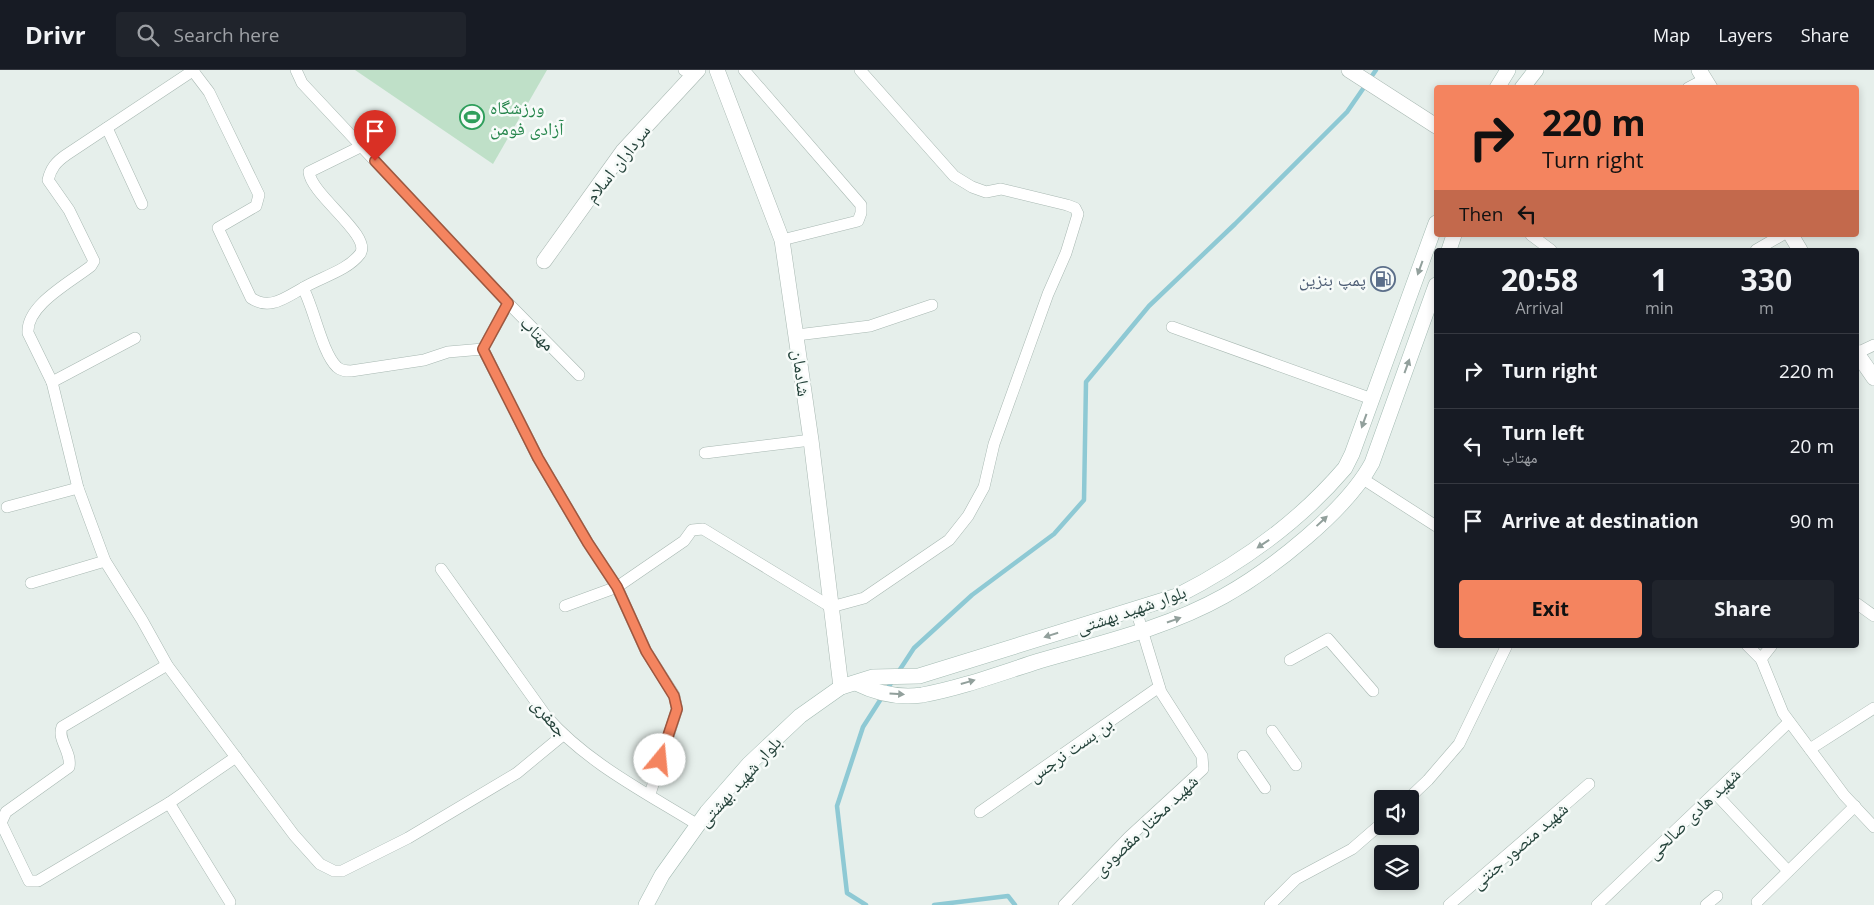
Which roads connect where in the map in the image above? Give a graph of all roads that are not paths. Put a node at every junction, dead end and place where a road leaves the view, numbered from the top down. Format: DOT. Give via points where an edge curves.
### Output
graph roads {
  1 [pos="194,70"];
  2 [pos="296,70"];
  3 [pos="717,70"];
  4 [pos="744,70"];
  5 [pos="860,70"];
  6 [pos="1349,70"];
  7 [pos="1508,70"];
  8 [pos="1536,70"];
  9 [pos="692,72"];
  10 [pos="1705,79"];
  11 [pos="1499,85"];
  12 [pos="1524,85"];
  13 [pos="1694,85"];
  14 [pos="1434,125"];
  15 [pos="107,128"];
  16 [pos="362,146"];
  17 [pos="142,204"];
  18 [pos="1434,229"];
  19 [pos="1534,237"];
  20 [pos="1779,237"];
  21 [pos="782,240"];
  22 [pos="1548,248"];
  23 [pos="1759,248"];
  24 [pos="544,261"];
  25 [pos="304,288"];
  26 [pos="1434,291"];
  27 [pos="508,303"];
  28 [pos="932,305"];
  29 [pos="1403,315"];
  30 [pos="1423,322"];
  31 [pos="1172,327"];
  32 [pos="797,335"];
  33 [pos="135,338"];
  34 [pos="1874,345"];
  35 [pos="483,349"];
  36 [pos="1859,357"];
  37 [pos="1859,359"];
  38 [pos="579,375"];
  39 [pos="1874,378"];
  40 [pos="52,382"];
  41 [pos="1372,399"];
  42 [pos="811,440"];
  43 [pos="705,453"];
  44 [pos="1363,480"];
  45 [pos="78,488"];
  46 [pos="7,508"];
  47 [pos="1434,525"];
  48 [pos="105,561"];
  49 [pos="441,569"];
  50 [pos="31,583"];
  51 [pos="617,587"];
  52 [pos="1859,605"];
  53 [pos="565,606"];
  54 [pos="831,608"];
  55 [pos="1136,610"];
  56 [pos="1874,616"];
  57 [pos="1142,630"];
  58 [pos="1506,648"];
  59 [pos="1750,648"];
  60 [pos="1770,648"];
  61 [pos="1761,659"];
  62 [pos="1290,660"];
  63 [pos="167,665"];
  64 [pos="873,684"];
  65 [pos="841,687"];
  66 [pos="1159,687"];
  67 [pos="1373,691"];
  68 [pos="1874,708"];
  69 [pos="1789,722"];
  70 [pos="1272,731"];
  71 [pos="562,735"];
  72 [pos="1810,749"];
  73 [pos="1243,756"];
  74 [pos="236,757"];
  75 [pos="1296,765"];
  76 [pos="1589,784"];
  77 [pos="1265,788"];
  78 [pos="1417,790"];
  79 [pos="1715,793"];
  80 [pos="650,794"];
  81 [pos="169,803"];
  82 [pos="1855,806"];
  83 [pos="980,812"];
  84 [pos="698,825"];
  85 [pos="1874,827"];
  86 [pos="1374,829"];
  87 [pos="1788,871"];
  88 [pos="1717,896"];
  89 [pos="230,902"];
  90 [pos="1757,902"];
  91 [pos="646,905"];
  92 [pos="1064,905"];
  93 [pos="1270,905"];
  94 [pos="1449,905"];
  95 [pos="1597,905"];
  96 [pos="1706,905"];
  1 -- 15 [label="street"];
  1 -- 25 [label="street" via="209,92 259,195 256,206 218,228 251,298 272,304"];
  2 -- 16 [label="street, مهتاب" via="302,83"];
  3 -- 21 [label="main road, شادمان"];
  4 -- 21 [label="street" via="861,205 858,221"];
  5 -- 54 [label="street" via="954,176 986,192 1001,189 1067,205 1075,208 1078,214 994,444 984,487 968,516 948,540 864,598"];
  6 -- 14 [label="main road"];
  7 -- 11 [label="main road"];
  8 -- 12 [label="main road"];
  9 -- 24 [label="main road, سرداران اسلام" via="622,151"];
  10 -- 13 [label="street"];
  15 -- 17 [label="street"];
  15 -- 40 [label="street" via="55,163 48,180 69,210 94,261 50,297 31,316 28,324 28,333"];
  16 -- 25 [label="street" via="309,172 322,196 343,217 363,247 360,254 337,271"];
  16 -- 27 [label="street, مهتاب"];
  18 -- 29 [label="main road, بلوار شهید بهشتی, one-way"];
  19 -- 22 [label="street"];
  20 -- 23 [label="street"];
  21 -- 32 [label="main road, شادمان"];
  25 -- 35 [label="street" via="327,352 337,367 344,370"];
  26 -- 30 [label="main road, بلوار شهید بهشتی"];
  27 -- 35 [label="street"];
  27 -- 38 [label="street, مهتاب"];
  28 -- 32 [label="street" via="870,326"];
  29 -- 30 [label="main road"];
  29 -- 41 [label="main road, بلوار شهید بهشتی"];
  44 -- 30 [label="main road, بلوار شهید بهشتی, one-way"];
  31 -- 41 [label="street"];
  32 -- 42 [label="main road, شادمان"];
  33 -- 40 [label="street"];
  34 -- 36 [label="street"];
  35 -- 51 [label="street" via="538,458"];
  37 -- 39 [label="main road"];
  40 -- 45 [label="street"];
  41 -- 55 [label="main road, بلوار شهید بهشتی, one-way" via="1345,468 1276,536 1214,577 1177,596"];
  42 -- 43 [label="street"];
  42 -- 54 [label="main road, شادمان"];
  44 -- 47 [label="street"];
  57 -- 44 [label="main road, بلوار شهید بهشتی, one-way" via="1185,616 1225,596 1289,552"];
  45 -- 46 [label="street"];
  45 -- 48 [label="street"];
  48 -- 50 [label="street"];
  48 -- 63 [label="street"];
  49 -- 71 [label="street, جعفری"];
  51 -- 53 [label="street"];
  51 -- 54 [label="street" via="684,541 692,530 703,529"];
  51 -- 80 [label="street" via="646,651 674,696 677,709"];
  52 -- 56 [label="street"];
  54 -- 65 [label="main road, شادمان"];
  55 -- 57 [label="street, شهید مختار مقصودی"];
  55 -- 64 [label="main road, بلوار شهید بهشتی, one-way" via="919,676"];
  64 -- 57 [label="main road, بلوار شهید بهشتی, one-way" via="921,695"];
  57 -- 66 [label="street, شهید مختار مقصودی"];
  58 -- 78 [label="street" via="1459,744"];
  59 -- 61 [label="street"];
  60 -- 61 [label="street"];
  61 -- 69 [label="street"];
  62 -- 67 [label="street" via="1328,639"];
  63 -- 74 [label="street"];
  63 -- 81 [label="street" via="62,727 61,735 70,756 69,766 6,812 1,824 29,880 38,881"];
  64 -- 65 [label="main road, بلوار شهید بهشتی" via="856,683"];
  65 -- 84 [label="main road, بلوار شهید بهشتی" via="800,716 749,764"];
  66 -- 83 [label="street, بن بست نرجس"];
  66 -- 92 [label="street, شهید مختار مقصودی" via="1202,756 1203,769 1129,837"];
  68 -- 72 [label="street"];
  69 -- 72 [label="street"];
  69 -- 79 [label="street, شهید هادی صالحی"];
  70 -- 75 [label="street"];
  71 -- 74 [label="street" via="517,773 408,838 342,871 320,864 294,835"];
  71 -- 80 [label="street, جعفری"];
  72 -- 82 [label="street"];
  73 -- 77 [label="street"];
  74 -- 81 [label="street"];
  76 -- 94 [label="street, شهید منصور جنتی"];
  79 -- 87 [label="street"];
  79 -- 95 [label="street, شهید هادی صالحی"];
  80 -- 84 [label="street, جعفری"];
  81 -- 89 [label="street"];
  82 -- 85 [label="street"];
  82 -- 87 [label="street"];
  84 -- 91 [label="main road, بلوار شهید بهشتی" via="662,875"];
  86 -- 93 [label="street" via="1352,849 1296,880"];
  87 -- 90 [label="street"];
  88 -- 96 [label="street"];
}
